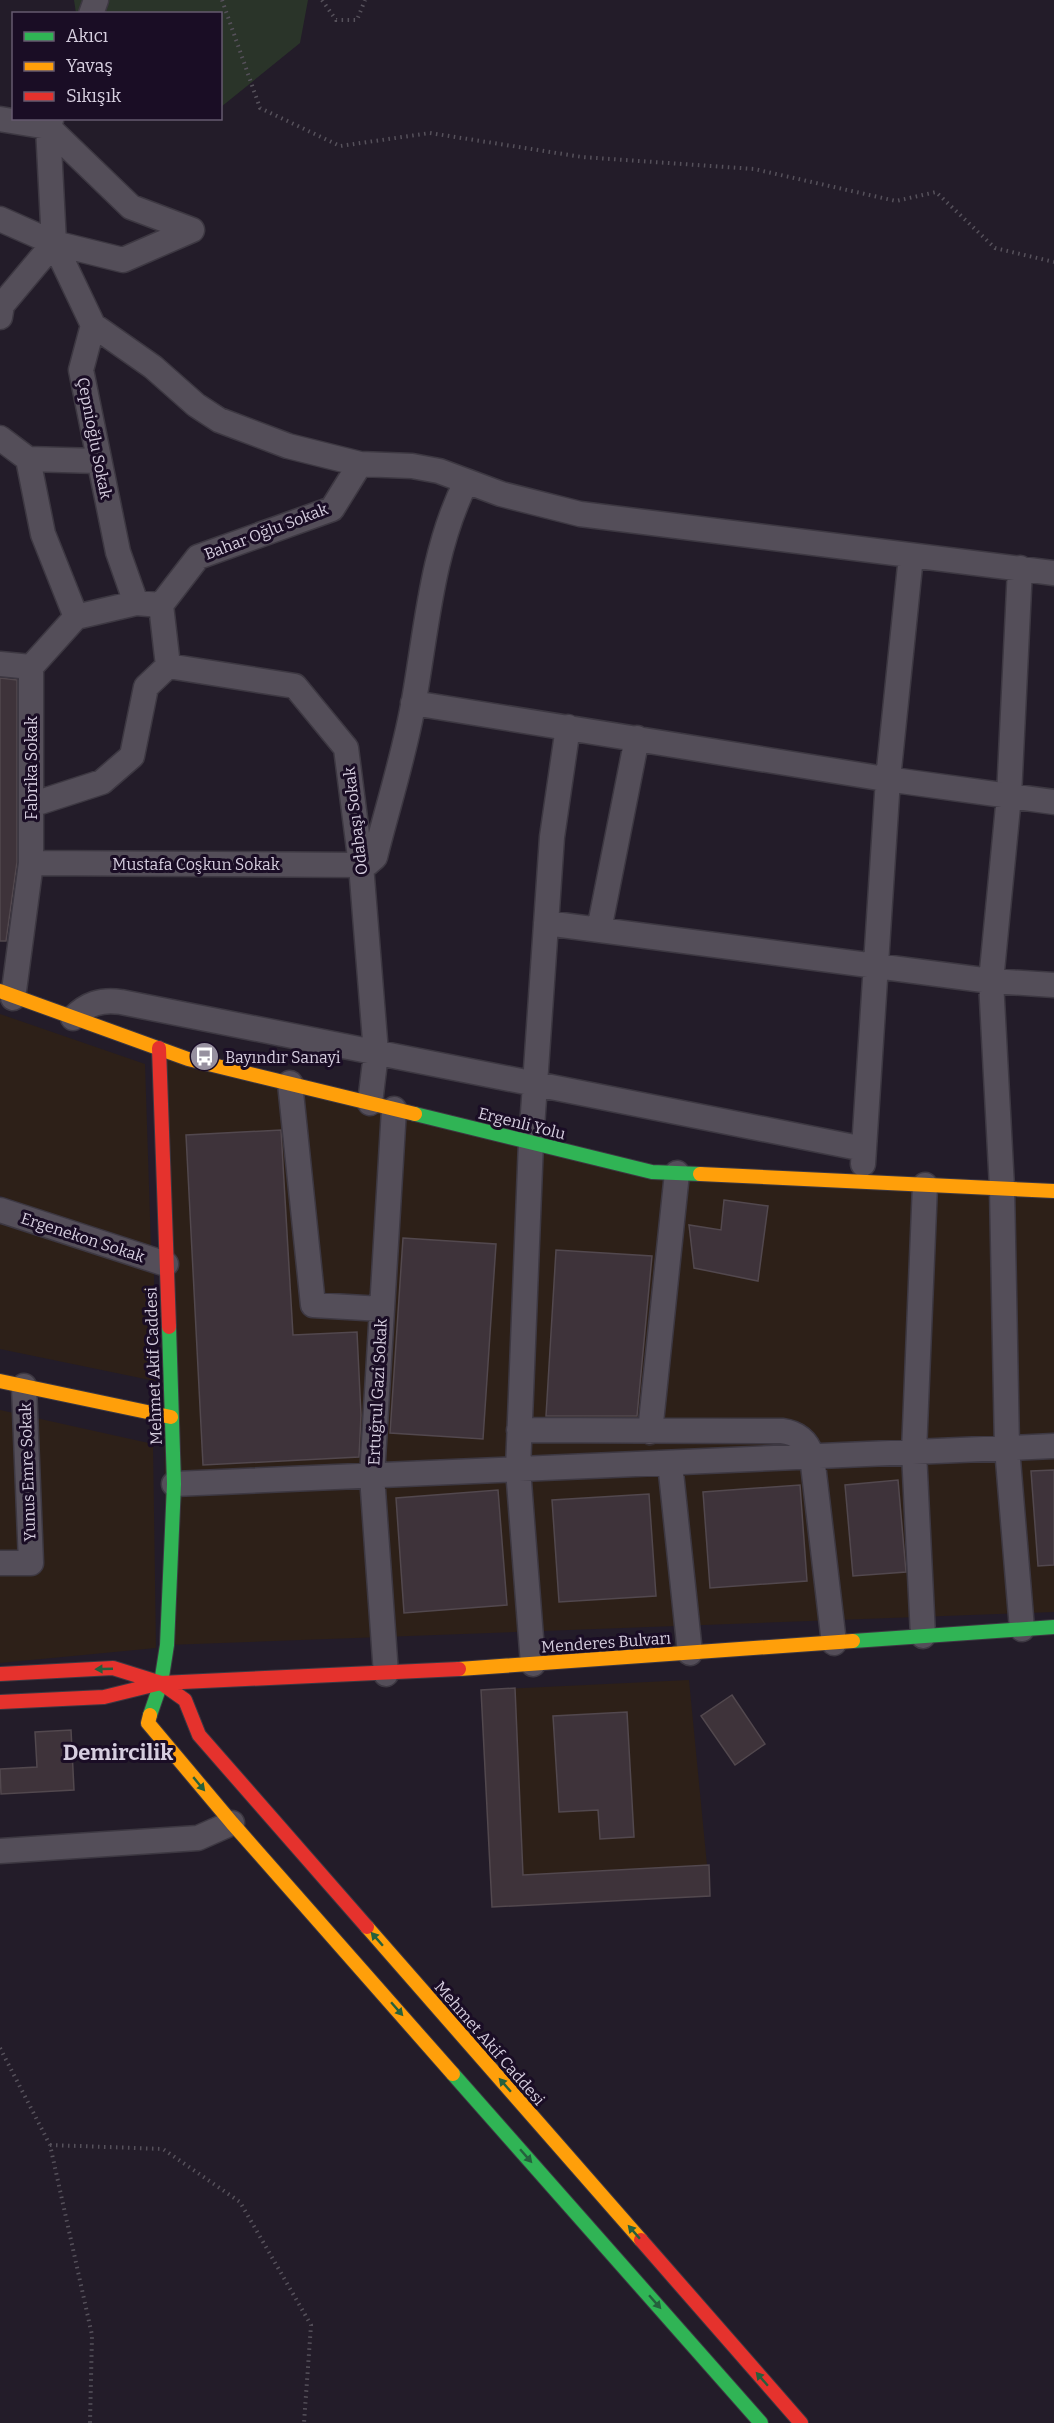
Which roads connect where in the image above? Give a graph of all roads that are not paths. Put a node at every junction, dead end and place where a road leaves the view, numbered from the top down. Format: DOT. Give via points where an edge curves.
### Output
graph roads {
  1 [pos="12,120"];
  2 [pos="50,123"];
  3 [pos="0,219"];
  4 [pos="54,243"];
  5 [pos="0,317"];
  6 [pos="93,325"];
  7 [pos="0,438"];
  8 [pos="28,459"];
  9 [pos="98,461"];
  10 [pos="360,464"];
  11 [pos="466,482"];
  12 [pos="911,556"];
  13 [pos="1020,568"];
  14 [pos="1054,573"];
  15 [pos="136,603"];
  16 [pos="161,604"];
  17 [pos="76,617"];
  18 [pos="0,664"];
  19 [pos="168,666"];
  20 [pos="30,667"];
  21 [pos="413,704"];
  22 [pos="568,727"];
  23 [pos="637,738"];
  24 [pos="888,779"];
  25 [pos="1009,796"];
  26 [pos="1054,802"];
  27 [pos="31,805"];
  28 [pos="31,863"];
  29 [pos="361,865"];
  30 [pos="546,923"];
  31 [pos="599,930"];
  32 [pos="875,966"];
  33 [pos="991,981"];
  34 [pos="1054,984"];
  35 [pos="6,995"];
  36 [pos="73,1018"];
  37 [pos="159,1048"];
  38 [pos="376,1053"];
  39 [pos="290,1083"];
  40 [pos="535,1083"];
  41 [pos="370,1103"];
  42 [pos="394,1109"];
  43 [pos="531,1142"];
  44 [pos="864,1149"];
  45 [pos="677,1173"];
  46 [pos="862,1182"];
  47 [pos="925,1185"];
  48 [pos="1002,1188"];
  49 [pos="1054,1191"];
  50 [pos="0,1210"];
  51 [pos="166,1264"];
  52 [pos="382,1309"];
  53 [pos="0,1381"];
  54 [pos="24,1386"];
  55 [pos="171,1417"];
  56 [pos="519,1430"];
  57 [pos="650,1432"];
  58 [pos="1054,1446"];
  59 [pos="1007,1448"];
  60 [pos="914,1452"];
  61 [pos="812,1456"];
  62 [pos="670,1463"];
  63 [pos="518,1469"];
  64 [pos="372,1476"];
  65 [pos="174,1484"];
  66 [pos="0,1563"];
  67 [pos="1054,1627"];
  68 [pos="1022,1629"];
  69 [pos="923,1636"];
  70 [pos="834,1642"];
  71 [pos="690,1653"];
  72 [pos="533,1664"];
  73 [pos="0,1674"];
  74 [pos="386,1674"];
  75 [pos="161,1683"];
  76 [pos="0,1702"];
  77 [pos="232,1823"];
  78 [pos="0,1851"];
  79 [pos="761,2423"];
  80 [pos="801,2423"];
  1 -- 2 [label="street"];
  2 -- 4 [label="street"];
  2 -- 4 [label="street" via="131,207 192,230 123,260"];
  3 -- 4 [label="street"];
  4 -- 5 [label="street" via="2,304"];
  4 -- 6 [label="street"];
  6 -- 9 [label="street, Çepnioğlu Sokak" via="81,370"];
  6 -- 10 [label="street" via="219,420 288,446"];
  7 -- 8 [label="street"];
  8 -- 9 [label="street"];
  8 -- 17 [label="street" via="43,534"];
  9 -- 15 [label="street, Çepnioğlu Sokak" via="118,552"];
  10 -- 11 [label="street" via="412,466"];
  10 -- 16 [label="street, Bahar Oğlu Sokak" via="332,509 198,557"];
  11 -- 12 [label="street" via="580,514"];
  11 -- 21 [label="street" via="454,506 436,567"];
  12 -- 13 [label="street"];
  12 -- 24 [label="street"];
  13 -- 14 [label="street"];
  13 -- 25 [label="street"];
  15 -- 16 [label="street"];
  15 -- 17 [label="street"];
  16 -- 19 [label="street"];
  17 -- 20 [label="street"];
  18 -- 20 [label="street"];
  19 -- 27 [label="street" via="146,687 132,756 102,782"];
  19 -- 29 [label="street, Odabaşı Sokak" via="295,686 346,748"];
  20 -- 27 [label="street, Fabrika Sokak"];
  21 -- 22 [label="street"];
  21 -- 29 [label="street" via="375,856"];
  22 -- 23 [label="street"];
  22 -- 30 [label="street" via="552,837"];
  23 -- 24 [label="street"];
  23 -- 31 [label="street"];
  24 -- 25 [label="street"];
  24 -- 32 [label="street"];
  25 -- 26 [label="street"];
  25 -- 33 [label="street"];
  27 -- 28 [label="street, Fabrika Sokak"];
  28 -- 29 [label="street, Mustafa Coşkun Sokak"];
  28 -- 35 [label="street, Fabrika Sokak"];
  29 -- 38 [label="street, Odabaşı Sokak"];
  30 -- 31 [label="street"];
  30 -- 40 [label="street"];
  31 -- 32 [label="street"];
  32 -- 33 [label="street"];
  32 -- 44 [label="street"];
  33 -- 34 [label="street"];
  33 -- 48 [label="street"];
  35 -- 36 [label="street, Ergenli Yolu"];
  36 -- 37 [label="street, Ergenli Yolu"];
  36 -- 38 [label="street" via="88,1005 110,1001"];
  37 -- 39 [label="street, Ergenli Yolu" via="188,1059"];
  37 -- 51 [label="street, Mehmet Akif Caddesi"];
  38 -- 40 [label="street"];
  38 -- 41 [label="street, Odabaşı Sokak"];
  39 -- 41 [label="street, Ergenli Yolu"];
  39 -- 52 [label="street" via="312,1305"];
  40 -- 43 [label="street"];
  40 -- 44 [label="street"];
  41 -- 42 [label="street, Ergenli Yolu"];
  42 -- 43 [label="street, Ergenli Yolu"];
  42 -- 52 [label="street, Ertuğrul Gazi Sokak"];
  43 -- 45 [label="street, Ergenli Yolu" via="652,1172"];
  43 -- 56 [label="street"];
  44 -- 46 [label="street"];
  45 -- 46 [label="street, Ergenli Yolu"];
  45 -- 57 [label="street"];
  46 -- 47 [label="street, Ergenli Yolu"];
  47 -- 48 [label="street, Ergenli Yolu"];
  47 -- 60 [label="street"];
  48 -- 49 [label="street, Ergenli Yolu"];
  48 -- 59 [label="street"];
  50 -- 51 [label="street, Ergenekon Sokak"];
  51 -- 55 [label="street, Mehmet Akif Caddesi"];
  52 -- 64 [label="street, Ertuğrul Gazi Sokak"];
  53 -- 54 [label="street"];
  54 -- 55 [label="street"];
  54 -- 66 [label="street, Yunus Emre Sokak" via="31,1563"];
  55 -- 65 [label="street, Mehmet Akif Caddesi"];
  56 -- 57 [label="street"];
  56 -- 63 [label="street"];
  57 -- 61 [label="street" via="790,1432 803,1440"];
  58 -- 59 [label="street"];
  59 -- 60 [label="street"];
  59 -- 68 [label="street"];
  60 -- 61 [label="street"];
  60 -- 69 [label="street"];
  61 -- 62 [label="street"];
  61 -- 70 [label="street"];
  62 -- 63 [label="street"];
  62 -- 71 [label="street"];
  63 -- 64 [label="street"];
  63 -- 72 [label="street"];
  64 -- 65 [label="street"];
  64 -- 74 [label="street, Ertuğrul Gazi Sokak"];
  65 -- 75 [label="street, Mehmet Akif Caddesi" via="167,1645"];
  67 -- 68 [label="street, Menderes Bulvarı"];
  68 -- 69 [label="street, Menderes Bulvarı"];
  69 -- 70 [label="street, Menderes Bulvarı"];
  70 -- 71 [label="street, Menderes Bulvarı"];
  71 -- 72 [label="street, Menderes Bulvarı"];
  72 -- 74 [label="street, Menderes Bulvarı"];
  75 -- 73 [label="street, Menderes Bulvarı, one-way" via="113,1668"];
  74 -- 75 [label="street, Menderes Bulvarı"];
  75 -- 76 [label="street, Menderes Bulvarı" via="104,1697"];
  75 -- 77 [label="street, Mehmet Akif Caddesi, one-way" via="148,1723"];
  80 -- 75 [label="street, Mehmet Akif Caddesi, one-way" via="199,1735 185,1700"];
  77 -- 78 [label="street" via="198,1838"];
  77 -- 79 [label="street, Mehmet Akif Caddesi, one-way"];
}
